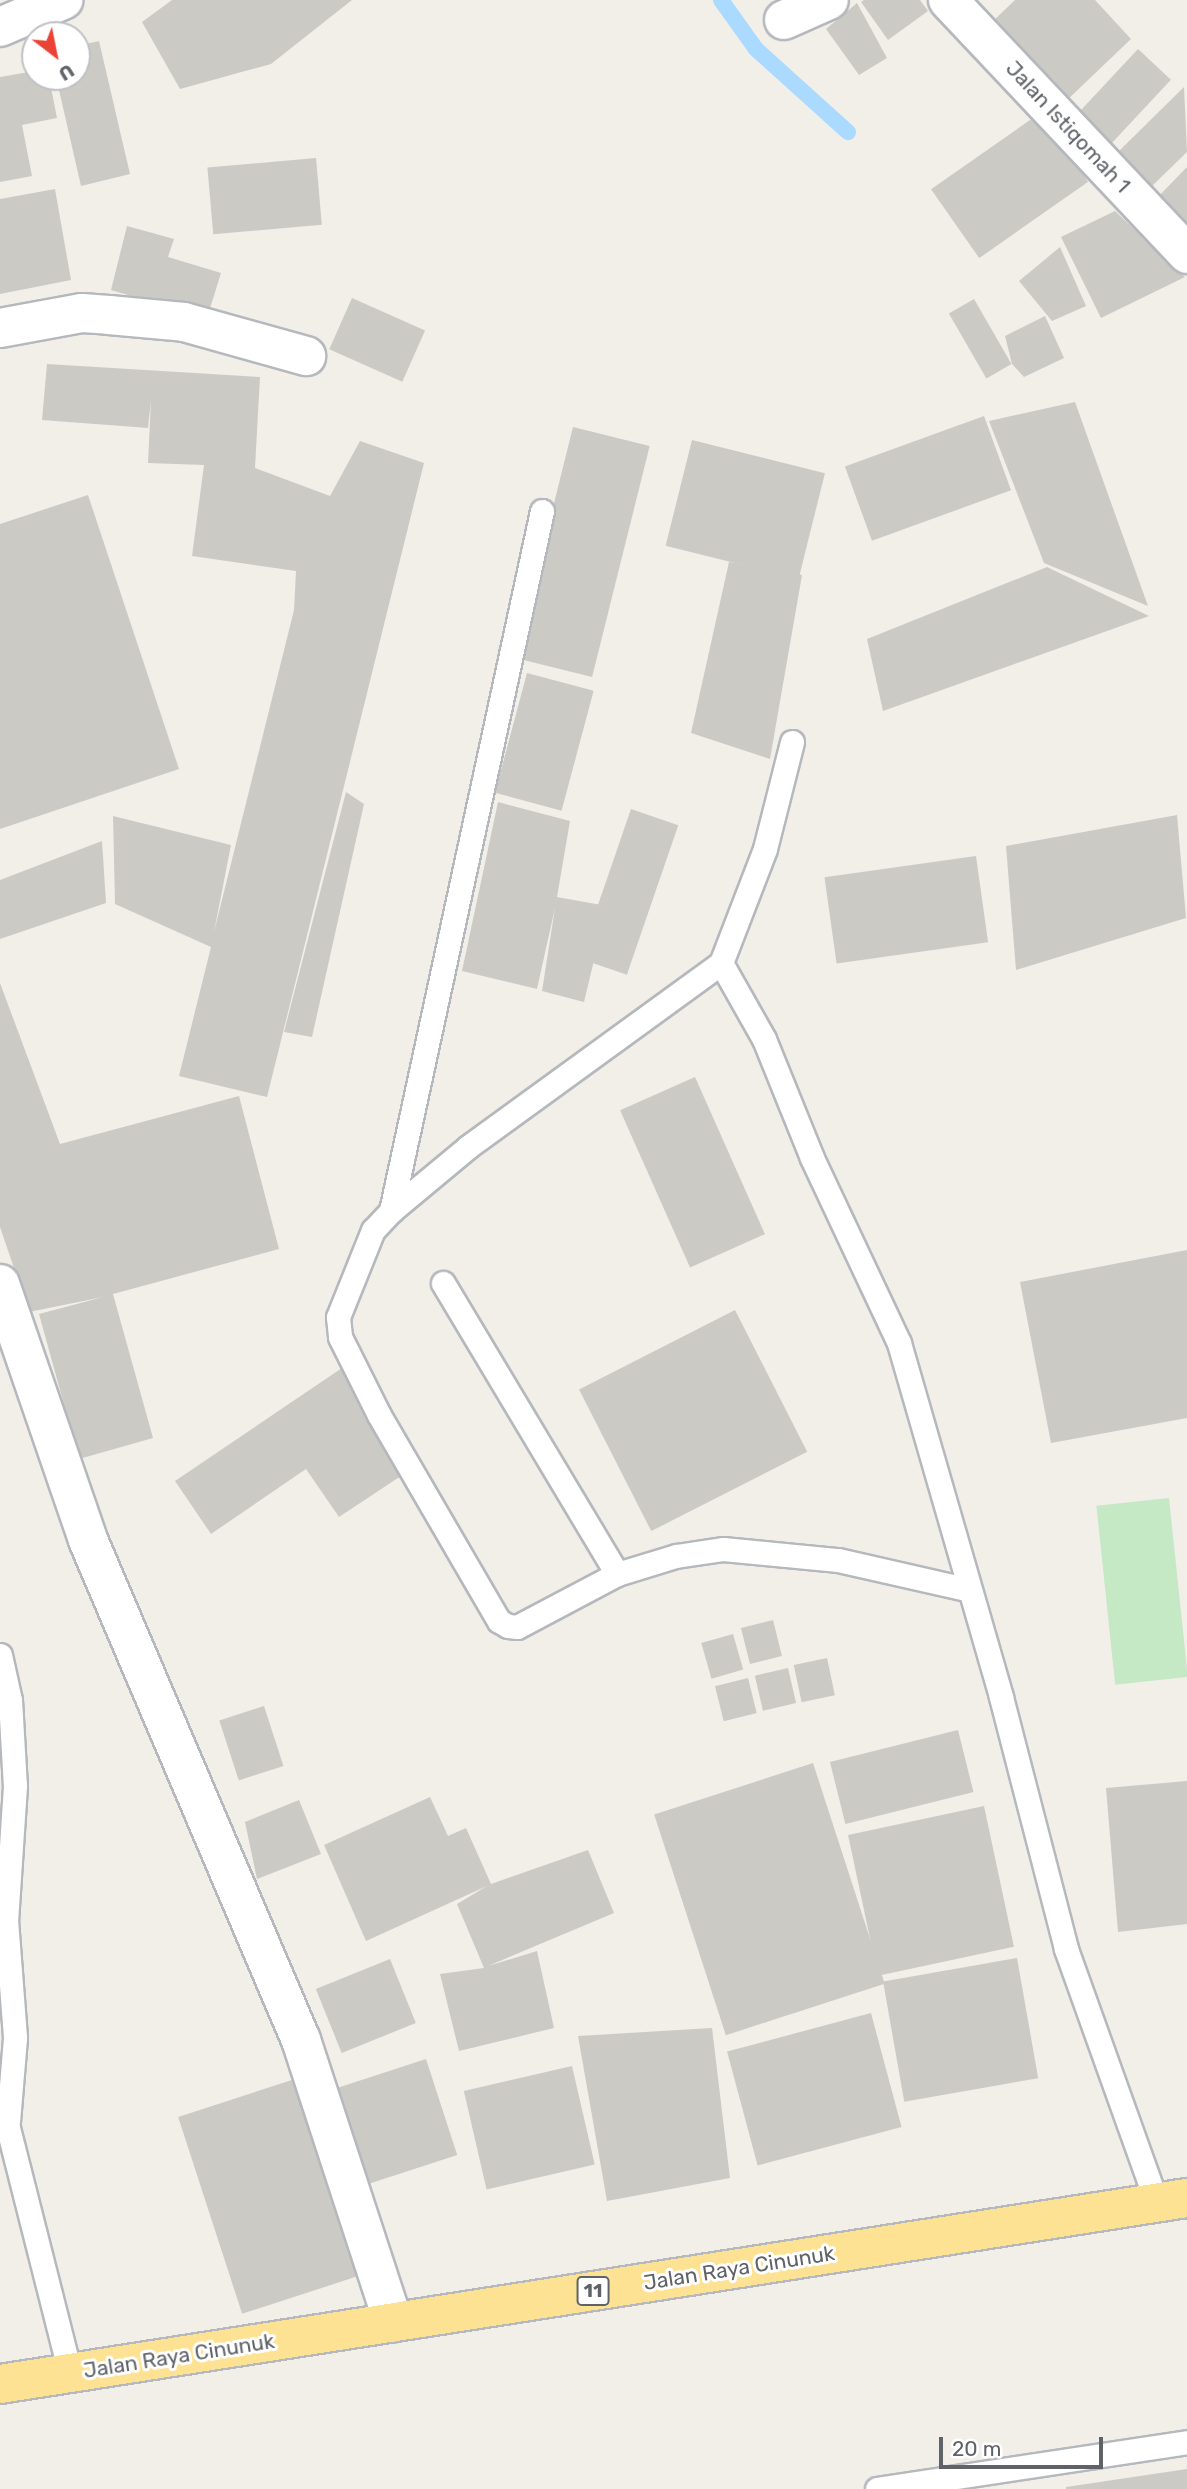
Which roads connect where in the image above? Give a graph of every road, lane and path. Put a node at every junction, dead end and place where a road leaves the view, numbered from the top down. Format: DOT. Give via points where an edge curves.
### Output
graph roads {
  1 [pos="63,0"];
  2 [pos="829,0"];
  3 [pos="948,0"];
  4 [pos="784,20"];
  5 [pos="0,27"];
  6 [pos="1187,254"];
  7 [pos="0,328"];
  8 [pos="306,356"];
  9 [pos="542,511"];
  10 [pos="792,742"];
  11 [pos="722,963"];
  12 [pos="391,1211"];
  13 [pos="443,1283"];
  14 [pos="0,1284"];
  15 [pos="617,1574"];
  16 [pos="970,1590"];
  17 [pos="0,1655"];
  18 [pos="4,2111"];
  19 [pos="1172,2200"];
  20 [pos="393,2322"];
  21 [pos="70,2373"];
  22 [pos="0,2384"];
  23 [pos="1187,2442"];
  24 [pos="877,2489"];
  1 -- 5 [label="street"];
  2 -- 4 [label="street"];
  3 -- 6 [label="street, Jalan Istiqomah 1"];
  7 -- 8 [label="street" via="82,313 109,315 184,322"];
  9 -- 12 [label="lane"];
  10 -- 11 [label="lane" via="765,849"];
  11 -- 12 [label="lane" via="468,1147"];
  11 -- 16 [label="lane" via="764,1039 812,1158 899,1343"];
  12 -- 15 [label="lane" via="373,1230 338,1317 340,1337 379,1415 499,1621 517,1627"];
  13 -- 15 [label="lane"];
  14 -- 20 [label="street" via="88,1540 301,2040"];
  15 -- 16 [label="lane" via="676,1556 723,1549 838,1560"];
  16 -- 19 [label="lane" via="1066,1949"];
  17 -- 18 [label="lane" via="10,1700 15,1786 6,1920 15,2038"];
  18 -- 21 [label="lane"];
  19 -- 20 [label="highway, Jalan Raya Cinunuk / 11"];
  20 -- 21 [label="highway, Jalan Raya Cinunuk / 11"];
  21 -- 22 [label="highway, Jalan Raya Cinunuk / 11"];
  23 -- 24 [label="lane"];
}
